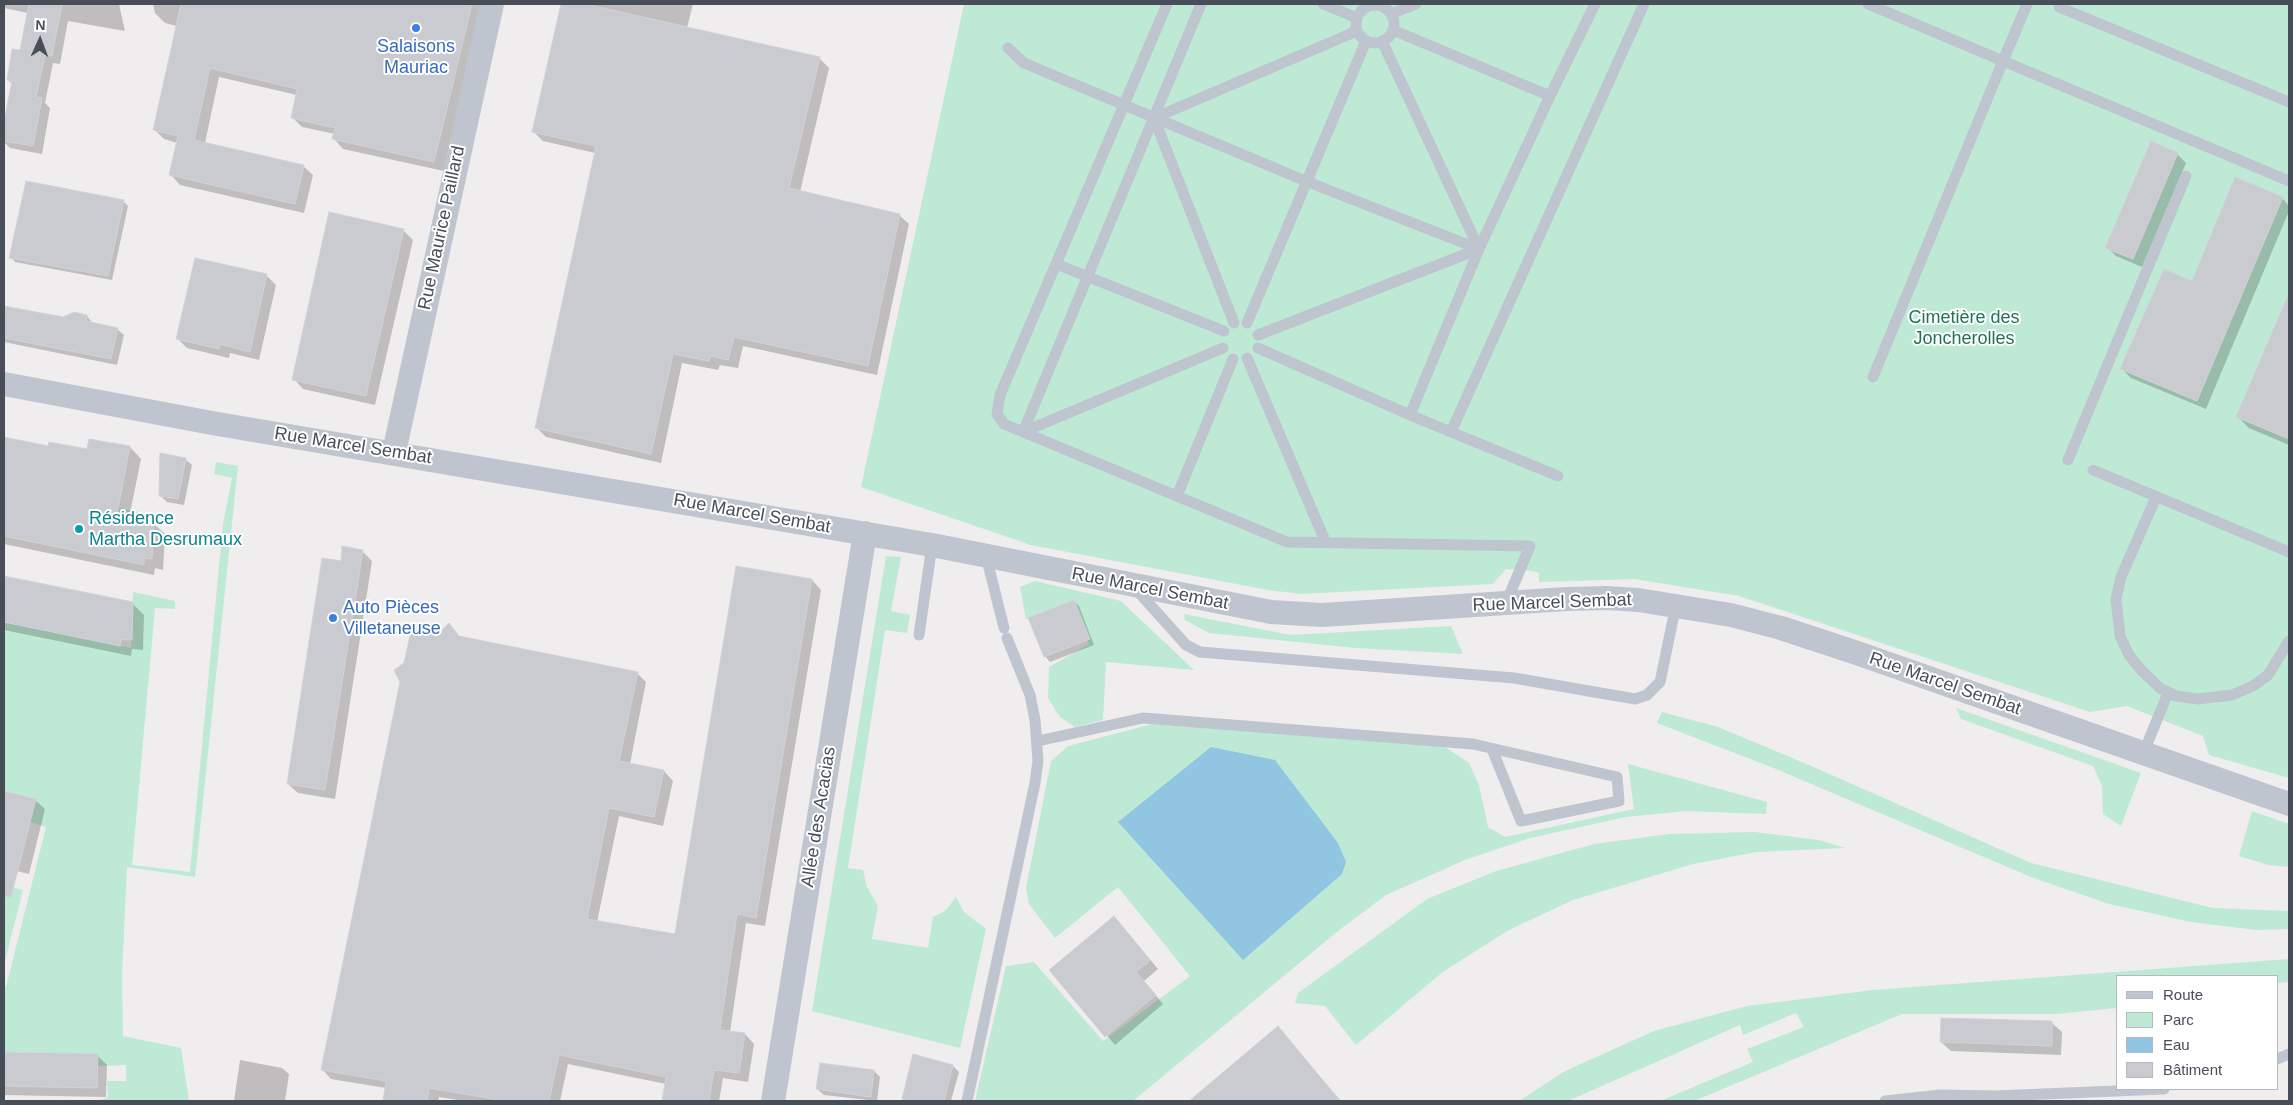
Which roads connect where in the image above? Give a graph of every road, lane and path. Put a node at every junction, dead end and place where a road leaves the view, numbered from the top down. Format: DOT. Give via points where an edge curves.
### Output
graph roads {
  1 [pos="492,4"];
  2 [pos="1167,4"];
  3 [pos="1201,4"];
  4 [pos="1323,4"];
  5 [pos="1416,4"];
  6 [pos="1595,4"];
  7 [pos="1644,4"];
  8 [pos="1868,4"];
  9 [pos="2027,4"];
  10 [pos="2060,4"];
  11 [pos="1367,5"];
  12 [pos="1386,8"];
  13 [pos="1357,18"];
  14 [pos="1392,30"];
  15 [pos="1357,31"];
  16 [pos="1366,40"];
  17 [pos="1382,42"];
  18 [pos="1008,48"];
  19 [pos="2003,61"];
  20 [pos="1550,96"];
  21 [pos="2289,102"];
  22 [pos="1125,105"];
  23 [pos="1154,118"];
  24 [pos="2186,176"];
  25 [pos="2289,181"];
  26 [pos="1308,182"];
  27 [pos="1479,249"];
  28 [pos="1056,264"];
  29 [pos="1088,279"];
  30 [pos="1234,323"];
  31 [pos="1247,323"];
  32 [pos="1224,331"];
  33 [pos="1258,335"];
  34 [pos="1223,348"];
  35 [pos="1258,348"];
  36 [pos="1248,358"];
  37 [pos="1233,359"];
  38 [pos="1873,377"];
  39 [pos="4,384"];
  40 [pos="1410,415"];
  41 [pos="1023,432"];
  42 [pos="1451,432"];
  43 [pos="394,452"];
  44 [pos="2068,460"];
  45 [pos="2093,470"];
  46 [pos="1558,476"];
  47 [pos="1177,496"];
  48 [pos="2156,497"];
  49 [pos="865,533"];
  50 [pos="1326,543"];
  51 [pos="932,546"];
  52 [pos="2289,552"];
  53 [pos="986,556"];
  54 [pos="1132,585"];
  55 [pos="1506,603"];
  56 [pos="1676,605"];
  57 [pos="919,636"];
  58 [pos="2289,641"];
  59 [pos="2168,693"];
  60 [pos="1038,741"];
  61 [pos="1492,749"];
  62 [pos="2143,754"];
  63 [pos="2285,802"];
  64 [pos="2140,1090"];
  65 [pos="772,1101"];
  66 [pos="967,1101"];
  67 [pos="1885,1101"];
  1 -- 43 [label="street, Rue Maurice Paillard"];
  2 -- 22 [label="lane"];
  3 -- 23 [label="lane"];
  4 -- 13 [label="lane"];
  5 -- 12 [label="lane"];
  6 -- 20 [label="lane"];
  7 -- 42 [label="lane"];
  8 -- 19 [label="lane"];
  9 -- 19 [label="lane"];
  10 -- 21 [label="lane" via="2059,7"];
  11 -- 12 [label="lane"];
  11 -- 13 [label="lane"];
  12 -- 14 [label="lane" via="1393,20"];
  13 -- 15 [label="lane"];
  14 -- 17 [label="lane"];
  14 -- 20 [label="lane"];
  15 -- 16 [label="lane"];
  15 -- 23 [label="lane"];
  16 -- 17 [label="lane"];
  16 -- 26 [label="lane"];
  17 -- 27 [label="lane"];
  18 -- 22 [label="lane" via="1024,63"];
  19 -- 25 [label="lane"];
  19 -- 38 [label="lane"];
  20 -- 27 [label="lane"];
  22 -- 23 [label="lane"];
  22 -- 28 [label="lane"];
  23 -- 26 [label="lane"];
  23 -- 29 [label="lane"];
  23 -- 30 [label="lane"];
  24 -- 44 [label="lane"];
  26 -- 27 [label="lane"];
  26 -- 31 [label="lane"];
  27 -- 33 [label="lane"];
  27 -- 40 [label="lane"];
  28 -- 29 [label="lane"];
  28 -- 41 [label="lane" via="996,408 1004,424"];
  29 -- 32 [label="lane"];
  29 -- 41 [label="lane"];
  30 -- 31 [label="lane"];
  30 -- 32 [label="lane"];
  31 -- 33 [label="lane"];
  32 -- 34 [label="lane"];
  33 -- 35 [label="lane"];
  34 -- 37 [label="lane"];
  34 -- 41 [label="lane"];
  35 -- 36 [label="lane"];
  35 -- 40 [label="lane"];
  36 -- 37 [label="lane"];
  36 -- 50 [label="lane"];
  37 -- 47 [label="lane"];
  39 -- 43 [label="street, Rue Marcel Sembat" via="212,423"];
  40 -- 42 [label="lane"];
  41 -- 47 [label="lane"];
  42 -- 46 [label="lane"];
  43 -- 49 [label="street, Rue Marcel Sembat"];
  45 -- 48 [label="lane"];
  47 -- 50 [label="lane" via="1287,542"];
  48 -- 52 [label="lane"];
  48 -- 59 [label="lane" via="2121,577 2116,609 2120,636 2130,655 2153,683"];
  49 -- 51 [label="street, Rue Marcel Sembat"];
  49 -- 65 [label="street, Allée des Acacias"];
  50 -- 55 [label="lane" via="1530,546"];
  51 -- 53 [label="street, Rue Marcel Sembat"];
  51 -- 57 [label="lane"];
  53 -- 54 [label="street, Rue Marcel Sembat"];
  53 -- 60 [label="lane" via="1006,633 1030,695"];
  54 -- 55 [label="street, Rue Marcel Sembat" via="1298,615"];
  54 -- 56 [label="lane" via="1186,645 1200,652 1521,678 1625,699 1641,698 1660,682"];
  55 -- 56 [label="street, Rue Marcel Sembat" via="1607,598"];
  56 -- 62 [label="street, Rue Marcel Sembat" via="1781,628"];
  58 -- 59 [label="lane" via="2268,675 2242,691 2198,699"];
  59 -- 62 [label="lane"];
  60 -- 61 [label="lane" via="1143,718 1473,744"];
  60 -- 66 [label="lane" via="1035,783"];
  61 -- 61 [label="lane" via="1617,777 1619,801 1521,821"];
  62 -- 63 [label="street, Rue Marcel Sembat"];
  64 -- 67 [label="lane" via="1940,1095"];
}
